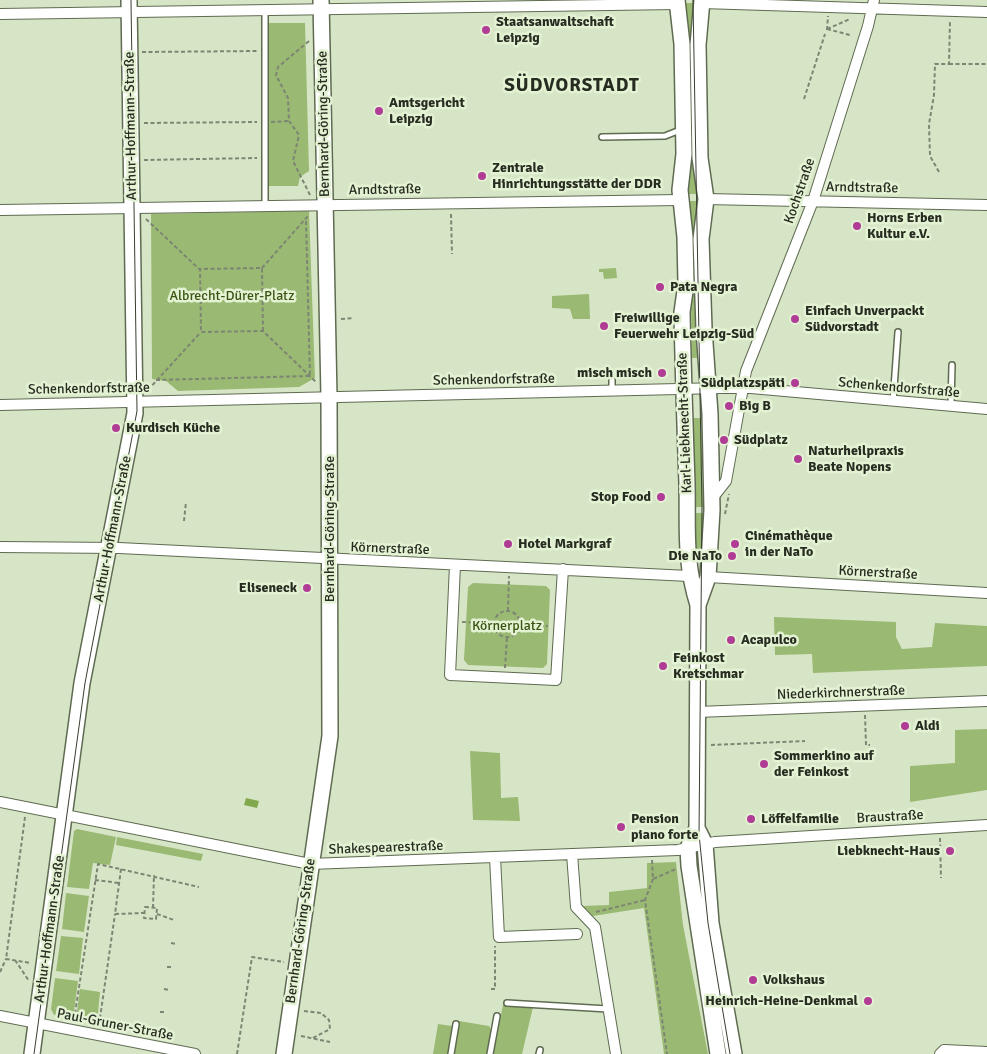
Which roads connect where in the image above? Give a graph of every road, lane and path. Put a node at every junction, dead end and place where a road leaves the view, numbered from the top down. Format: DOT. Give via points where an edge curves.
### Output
graph roads {
  1 [pos="677,2"];
  2 [pos="702,2"];
  3 [pos="321,4"];
  4 [pos="873,4"];
  5 [pos="129,6"];
  6 [pos="266,10"];
  7 [pos="950,11"];
  8 [pos="987,12"];
  9 [pos="0,14"];
  10 [pos="855,16"];
  11 [pos="828,20"];
  12 [pos="322,30"];
  13 [pos="827,30"];
  14 [pos="825,34"];
  15 [pos="850,35"];
  16 [pos="265,50"];
  17 [pos="130,52"];
  18 [pos="950,64"];
  19 [pos="987,64"];
  20 [pos="804,99"];
  21 [pos="221,117"];
  22 [pos="246,117"];
  23 [pos="289,121"];
  24 [pos="222,122"];
  25 [pos="246,122"];
  26 [pos="265,122"];
  27 [pos="157,123"];
  28 [pos="683,129"];
  29 [pos="602,138"];
  30 [pos="265,158"];
  31 [pos="132,160"];
  32 [pos="939,172"];
  33 [pos="706,199"];
  34 [pos="680,200"];
  35 [pos="813,201"];
  36 [pos="450,203"];
  37 [pos="320,204"];
  38 [pos="265,205"];
  39 [pos="987,205"];
  40 [pos="133,207"];
  41 [pos="0,210"];
  42 [pos="150,224"];
  43 [pos="452,254"];
  44 [pos="262,268"];
  45 [pos="200,269"];
  46 [pos="263,331"];
  47 [pos="201,332"];
  48 [pos="898,332"];
  49 [pos="952,365"];
  50 [pos="310,376"];
  51 [pos="708,388"];
  52 [pos="743,388"];
  53 [pos="683,389"];
  54 [pos="329,397"];
  55 [pos="136,402"];
  56 [pos="893,402"];
  57 [pos="0,405"];
  58 [pos="951,406"];
  59 [pos="987,409"];
  60 [pos="712,500"];
  61 [pos="186,502"];
  62 [pos="184,521"];
  63 [pos="0,547"];
  64 [pos="109,548"];
  65 [pos="330,560"];
  66 [pos="455,565"];
  67 [pos="510,567"];
  68 [pos="563,569"];
  69 [pos="689,576"];
  70 [pos="711,577"];
  71 [pos="987,593"];
  72 [pos="698,605"];
  73 [pos="508,611"];
  74 [pos="452,621"];
  75 [pos="494,623"];
  76 [pos="520,624"];
  77 [pos="558,626"];
  78 [pos="506,638"];
  79 [pos="505,678"];
  80 [pos="987,701"];
  81 [pos="864,706"];
  82 [pos="697,712"];
  83 [pos="805,741"];
  84 [pos="870,744"];
  85 [pos="711,745"];
  86 [pos="0,802"];
  87 [pos="26,808"];
  88 [pos="65,815"];
  89 [pos="987,826"];
  90 [pos="697,828"];
  91 [pos="940,828"];
  92 [pos="704,844"];
  93 [pos="688,848"];
  94 [pos="652,850"];
  95 [pos="572,854"];
  96 [pos="494,857"];
  97 [pos="310,864"];
  98 [pos="678,868"];
  99 [pos="121,869"];
  100 [pos="154,875"];
  101 [pos="653,878"];
  102 [pos="941,878"];
  103 [pos="95,880"];
  104 [pos="119,883"];
  105 [pos="199,887"];
  106 [pos="645,900"];
  107 [pos="153,908"];
  108 [pos="144,913"];
  109 [pos="115,914"];
  110 [pos="157,914"];
  111 [pos="582,916"];
  112 [pos="174,920"];
  113 [pos="577,934"];
  114 [pos="499,937"];
  115 [pos="171,943"];
  116 [pos="176,944"];
  117 [pos="6,959"];
  118 [pos="15,960"];
  119 [pos="296,963"];
  120 [pos="45,965"];
  121 [pos="167,966"];
  122 [pos="172,967"];
  123 [pos="490,967"];
  124 [pos="494,967"];
  125 [pos="0,972"];
  126 [pos="29,982"];
  127 [pos="164,989"];
  128 [pos="491,989"];
  129 [pos="169,990"];
  130 [pos="507,1002"];
  131 [pos="608,1009"];
  132 [pos="302,1011"];
  133 [pos="160,1012"];
  134 [pos="166,1012"];
  135 [pos="0,1016"];
  136 [pos="497,1016"];
  137 [pos="37,1023"];
  138 [pos="456,1024"];
  139 [pos="73,1030"];
  140 [pos="97,1035"];
  141 [pos="298,1036"];
  142 [pos="313,1038"];
  143 [pos="330,1042"];
  144 [pos="987,1052"];
  145 [pos="32,1054"];
  146 [pos="195,1054"];
  147 [pos="237,1054"];
  148 [pos="284,1054"];
  149 [pos="451,1054"];
  150 [pos="490,1054"];
  151 [pos="616,1054"];
  152 [pos="667,1054"];
  153 [pos="718,1054"];
  154 [pos="734,1054"];
  155 [pos="940,1054"];
  1 -- 3 [label="street"];
  1 -- 28 [label="street, Karl-Liebknecht-Straße" via="682,44"];
  2 -- 4 [label="street"];
  2 -- 33 [label="street, Karl-Liebknecht-Straße" via="698,45 700,158"];
  3 -- 6 [label="street"];
  3 -- 12 [label="street, Bernhard-Göring-Straße"];
  4 -- 7 [label="street"];
  4 -- 35 [label="street, Kochstraße"];
  5 -- 6 [label="street"];
  5 -- 9 [label="street"];
  5 -- 17 [label="street, Arthur-Hoffmann-Straße"];
  6 -- 16 [label="lane"];
  7 -- 8 [label="street"];
  7 -- 18 [label="path"];
  10 -- 13 [label="path"];
  11 -- 13 [label="path"];
  12 -- 23 [label="path" via="278,67 276,75 288,98"];
  12 -- 37 [label="street, Bernhard-Göring-Straße"];
  13 -- 15 [label="path"];
  14 -- 20 [label="path"];
  16 -- 17 [label="path"];
  16 -- 26 [label="lane"];
  17 -- 31 [label="street, Arthur-Hoffmann-Straße"];
  18 -- 19 [label="path"];
  18 -- 32 [label="path" via="935,64 929,124 930,156"];
  21 -- 24 [label="path"];
  22 -- 25 [label="path"];
  23 -- 26 [label="path"];
  23 -- 37 [label="path" via="299,135 293,161"];
  24 -- 25 [label="path"];
  24 -- 27 [label="path"];
  25 -- 26 [label="path"];
  26 -- 30 [label="lane"];
  28 -- 29 [label="lane" via="665,136"];
  28 -- 34 [label="street, Karl-Liebknecht-Straße"];
  30 -- 31 [label="path"];
  30 -- 38 [label="lane"];
  31 -- 40 [label="street, Arthur-Hoffmann-Straße"];
  33 -- 35 [label="street, Arndtstraße"];
  33 -- 51 [label="street, Karl-Liebknecht-Straße" via="701,239"];
  34 -- 36 [label="street, Arndtstraße"];
  34 -- 53 [label="street, Karl-Liebknecht-Straße" via="686,284 682,312"];
  35 -- 39 [label="street, Arndtstraße"];
  35 -- 52 [label="street, Kochstraße" via="746,371"];
  36 -- 37 [label="street, Arndtstraße"];
  36 -- 43 [label="path"];
  37 -- 38 [label="street, Arndtstraße"];
  37 -- 54 [label="street, Bernhard-Göring-Straße"];
  38 -- 40 [label="street, Arndtstraße"];
  40 -- 41 [label="street, Arndtstraße"];
  40 -- 55 [label="street, Arthur-Hoffmann-Straße"];
  42 -- 45 [label="path"];
  44 -- 45 [label="path"];
  44 -- 46 [label="path"];
  44 -- 50 [label="path" via="306,220"];
  45 -- 47 [label="path"];
  46 -- 47 [label="path"];
  46 -- 50 [label="path"];
  47 -- 50 [label="path" via="156,380"];
  48 -- 56 [label="lane"];
  49 -- 58 [label="lane"];
  51 -- 52 [label="street, Schenkendorfstraße"];
  51 -- 53 [label="street, Schenkendorfstraße"];
  51 -- 60 [label="street, Karl-Liebknecht-Straße"];
  52 -- 56 [label="street, Schenkendorfstraße"];
  52 -- 60 [label="street, Karl-Liebknecht-Straße" via="726,482"];
  53 -- 54 [label="street, Schenkendorfstraße" via="612,385"];
  53 -- 69 [label="street, Karl-Liebknecht-Straße"];
  54 -- 55 [label="street, Schenkendorfstraße"];
  54 -- 65 [label="street, Bernhard-Göring-Straße"];
  55 -- 57 [label="street, Schenkendorfstraße"];
  55 -- 64 [label="street, Arthur-Hoffmann-Straße"];
  56 -- 58 [label="street, Schenkendorfstraße"];
  58 -- 59 [label="street, Schenkendorfstraße"];
  60 -- 70 [label="street, Karl-Liebknecht-Straße"];
  61 -- 62 [label="path"];
  63 -- 64 [label="street, Körnerstraße"];
  64 -- 65 [label="street, Körnerstraße"];
  64 -- 88 [label="street, Arthur-Hoffmann-Straße" via="82,683"];
  65 -- 66 [label="street, Körnerstraße"];
  65 -- 97 [label="street, Bernhard-Göring-Straße" via="330,736"];
  66 -- 67 [label="street, Körnerstraße"];
  66 -- 74 [label="street"];
  67 -- 68 [label="street, Körnerstraße"];
  67 -- 73 [label="path"];
  68 -- 69 [label="street, Körnerstraße"];
  68 -- 77 [label="street"];
  69 -- 72 [label="street, Karl-Liebknecht-Straße"];
  70 -- 71 [label="street, Körnerstraße"];
  70 -- 72 [label="street, Karl-Liebknecht-Straße"];
  72 -- 82 [label="street, Karl-Liebknecht-Straße"];
  73 -- 75 [label="path" via="497,616"];
  73 -- 76 [label="path" via="518,617"];
  74 -- 75 [label="path"];
  74 -- 79 [label="street" via="450,674"];
  75 -- 78 [label="path" via="499,634"];
  76 -- 77 [label="path"];
  76 -- 78 [label="path" via="516,634"];
  77 -- 79 [label="street" via="556,680"];
  78 -- 79 [label="path"];
  80 -- 81 [label="street, Niederkirchnerstraße"];
  81 -- 82 [label="street, Niederkirchnerstraße"];
  81 -- 84 [label="path" via="866,745"];
  82 -- 90 [label="street, Karl-Liebknecht-Straße"];
  83 -- 85 [label="path"];
  86 -- 87 [label="street, Shakespearestraße"];
  87 -- 88 [label="street, Shakespearestraße"];
  87 -- 117 [label="path"];
  88 -- 97 [label="street, Shakespearestraße"];
  88 -- 120 [label="street, Arthur-Hoffmann-Straße"];
  89 -- 91 [label="street, Braustraße"];
  90 -- 92 [label="street, Karl-Liebknecht-Straße"];
  90 -- 93 [label="street, Karl-Liebknecht-Straße"];
  91 -- 92 [label="street, Braustraße"];
  91 -- 102 [label="path"];
  92 -- 93 [label="street"];
  92 -- 154 [label="street, Karl-Liebknecht-Straße" via="711,923"];
  93 -- 94 [label="street, Shakespearestraße"];
  93 -- 153 [label="street" via="696,924"];
  94 -- 95 [label="street, Shakespearestraße"];
  94 -- 101 [label="path"];
  95 -- 96 [label="street, Shakespearestraße"];
  95 -- 111 [label="street" via="576,907"];
  96 -- 97 [label="street, Shakespearestraße"];
  96 -- 114 [label="street"];
  97 -- 119 [label="street, Bernhard-Göring-Straße"];
  98 -- 101 [label="path"];
  99 -- 100 [label="path"];
  99 -- 103 [label="path" via="98,864"];
  99 -- 104 [label="path"];
  100 -- 105 [label="path"];
  100 -- 107 [label="path"];
  101 -- 106 [label="path"];
  103 -- 104 [label="path"];
  103 -- 139 [label="path"];
  104 -- 109 [label="path"];
  106 -- 111 [label="path"];
  106 -- 152 [label="path"];
  107 -- 108 [label="path" via="145,907"];
  107 -- 110 [label="path" via="157,908"];
  108 -- 109 [label="path"];
  108 -- 110 [label="path" via="144,918 156,919"];
  109 -- 140 [label="path"];
  110 -- 112 [label="path"];
  111 -- 131 [label="street" via="595,927"];
  113 -- 114 [label="street"];
  114 -- 124 [label="path" via="494,948"];
  115 -- 116 [label="path"];
  117 -- 118 [label="path"];
  117 -- 125 [label="path"];
  118 -- 120 [label="path"];
  118 -- 126 [label="path"];
  119 -- 147 [label="path" via="252,957"];
  119 -- 148 [label="street, Bernhard-Göring-Straße"];
  120 -- 137 [label="street, Arthur-Hoffmann-Straße"];
  121 -- 122 [label="path"];
  123 -- 124 [label="path"];
  124 -- 128 [label="path" via="495,989"];
  127 -- 129 [label="path"];
  130 -- 131 [label="lane"];
  131 -- 151 [label="street"];
  132 -- 142 [label="path" via="321,1014 329,1020 330,1029"];
  133 -- 134 [label="path"];
  135 -- 137 [label="street, Paul-Gruner-Straße"];
  136 -- 150 [label="lane"];
  137 -- 139 [label="street, Paul-Gruner-Straße"];
  137 -- 145 [label="street, Arthur-Hoffmann-Straße"];
  138 -- 149 [label="lane"];
  139 -- 140 [label="street, Paul-Gruner-Straße"];
  140 -- 146 [label="street, Paul-Gruner-Straße"];
  141 -- 142 [label="path"];
  142 -- 143 [label="path"];
  144 -- 155 [label="street" via="944,1050"];
}
